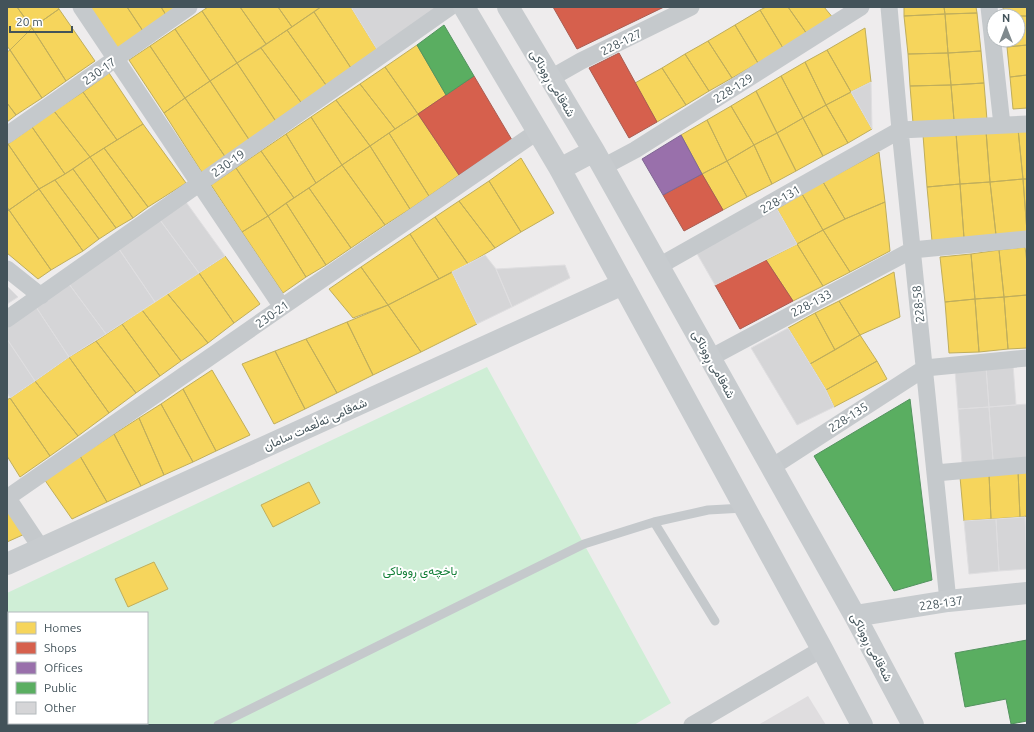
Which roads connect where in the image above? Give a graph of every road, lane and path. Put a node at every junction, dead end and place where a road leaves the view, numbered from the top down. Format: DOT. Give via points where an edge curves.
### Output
graph roads {
  1 [pos="81,7"];
  2 [pos="189,7"];
  3 [pos="450,7"];
  4 [pos="464,7"];
  5 [pos="508,7"];
  6 [pos="692,7"];
  7 [pos="861,7"];
  8 [pos="889,7"];
  9 [pos="989,7"];
  10 [pos="116,59"];
  11 [pos="550,78"];
  12 [pos="1027,124"];
  13 [pos="1002,125"];
  14 [pos="900,130"];
  15 [pos="538,131"];
  16 [pos="7,135"];
  17 [pos="598,159"];
  18 [pos="560,168"];
  19 [pos="199,183"];
  20 [pos="1027,239"];
  21 [pos="912,250"];
  22 [pos="659,266"];
  23 [pos="7,269"];
  24 [pos="623,284"];
  25 [pos="41,296"];
  26 [pos="282,307"];
  27 [pos="7,319"];
  28 [pos="710,358"];
  29 [pos="1027,358"];
  30 [pos="925,368"];
  31 [pos="1027,465"];
  32 [pos="772,467"];
  33 [pos="935,473"];
  34 [pos="7,498"];
  35 [pos="745,508"];
  36 [pos="654,522"];
  37 [pos="41,548"];
  38 [pos="7,564"];
  39 [pos="1027,593"];
  40 [pos="948,601"];
  41 [pos="855,616"];
  42 [pos="715,621"];
  43 [pos="822,649"];
  44 [pos="218,725"];
  45 [pos="692,725"];
  46 [pos="862,725"];
  47 [pos="913,725"];
  1 -- 10 [label="street"];
  2 -- 10 [label="street, 230-17"];
  3 -- 19 [label="street, 230-19"];
  4 -- 15 [label="main road"];
  5 -- 11 [label="main road, شەقامی ڕووناکی"];
  6 -- 11 [label="street, 228-127"];
  7 -- 17 [label="street, 228-129" via="635,150"];
  8 -- 14 [label="street, 228-58"];
  9 -- 13 [label="street"];
  10 -- 16 [label="street, 230-17"];
  10 -- 19 [label="street"];
  11 -- 17 [label="main road, شەقامی ڕووناکی"];
  12 -- 13 [label="street"];
  13 -- 14 [label="street"];
  14 -- 21 [label="street, 228-58"];
  14 -- 22 [label="street, 228-131"];
  15 -- 18 [label="main road"];
  15 -- 26 [label="street, 230-21"];
  17 -- 18 [label="main road"];
  17 -- 22 [label="main road, شەقامی ڕووناکی"];
  18 -- 24 [label="main road"];
  19 -- 25 [label="street, 230-19"];
  19 -- 26 [label="street"];
  20 -- 21 [label="street"];
  21 -- 28 [label="street, 228-133"];
  21 -- 30 [label="street, 228-58"];
  22 -- 28 [label="main road, شەقامی ڕووناکی"];
  23 -- 25 [label="street"];
  24 -- 35 [label="main road"];
  24 -- 37 [label="main road, شەقامی تەڵعەت سامان"];
  25 -- 27 [label="street, 230-19"];
  26 -- 34 [label="street, 230-21"];
  28 -- 32 [label="main road, شەقامی ڕووناکی"];
  29 -- 30 [label="street"];
  30 -- 32 [label="street, 228-135"];
  30 -- 33 [label="street, 228-58"];
  31 -- 33 [label="street"];
  32 -- 41 [label="main road, شەقامی ڕووناکی"];
  33 -- 40 [label="street, 228-58"];
  34 -- 37 [label="street"];
  35 -- 36 [label="lane" via="708,510"];
  35 -- 43 [label="main road"];
  36 -- 42 [label="lane"];
  36 -- 44 [label="lane" via="584,544"];
  37 -- 38 [label="main road, شەقامی تەڵعەت سامان"];
  39 -- 40 [label="main road, 228-137"];
  40 -- 41 [label="main road, 228-137"];
  41 -- 47 [label="main road, شەقامی ڕووناکی"];
  43 -- 45 [label="street"];
  43 -- 46 [label="main road"];
}
